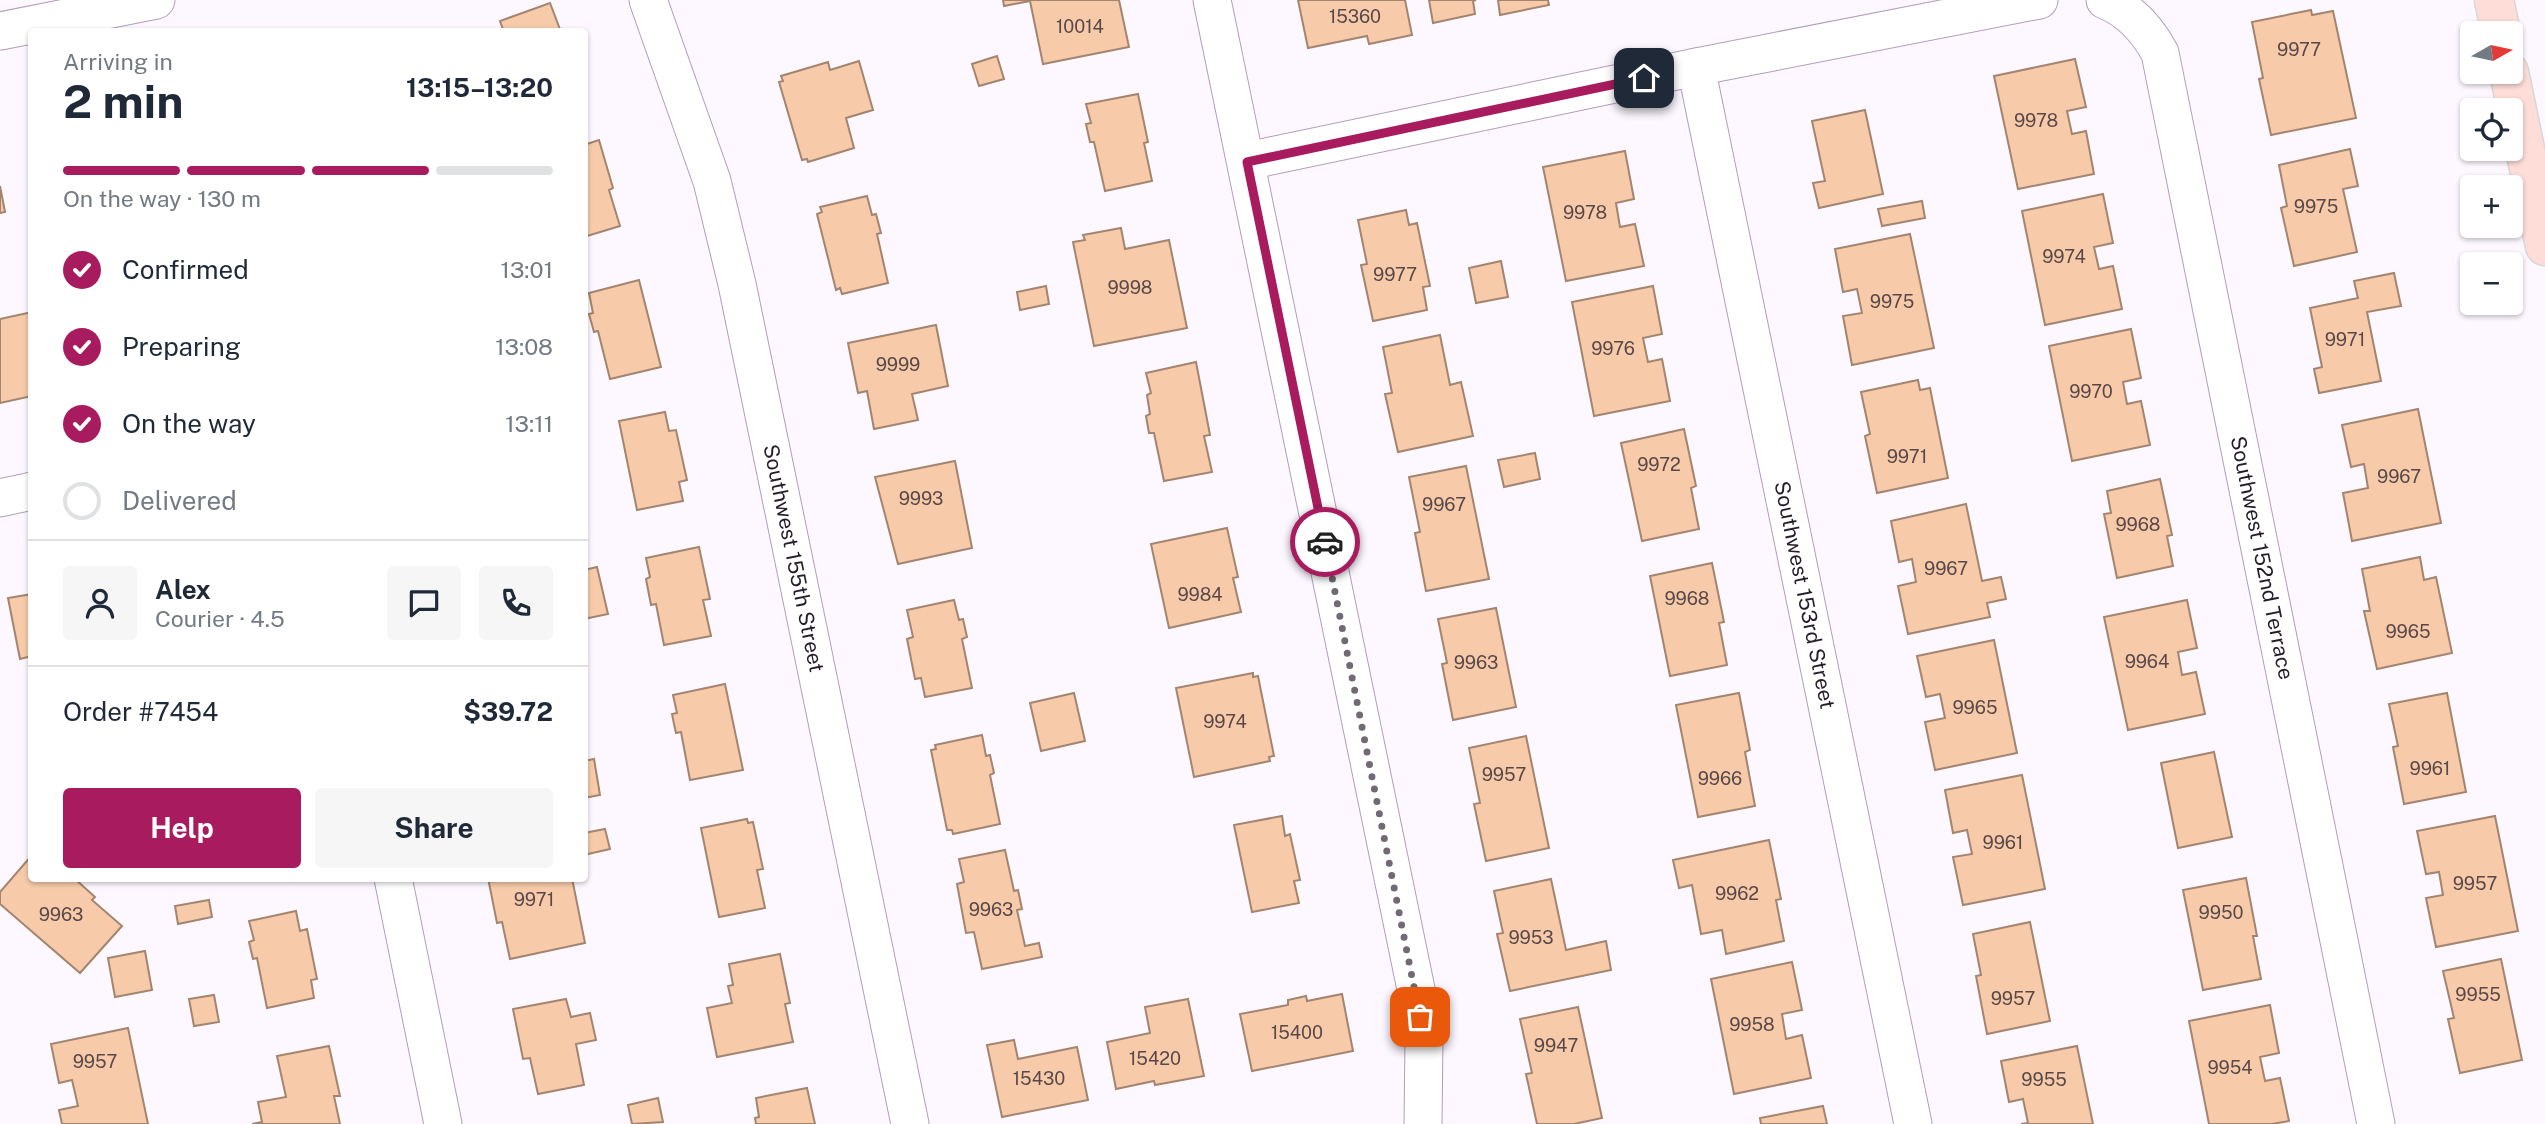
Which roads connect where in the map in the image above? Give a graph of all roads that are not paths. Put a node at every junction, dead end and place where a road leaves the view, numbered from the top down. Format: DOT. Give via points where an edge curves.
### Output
graph roads {
  1 [pos="156,0"];
  2 [pos="649,0"];
  3 [pos="1212,0"];
  4 [pos="2039,0"];
  5 [pos="2494,0"];
  6 [pos="2113,4"];
  7 [pos="2498,21"];
  8 [pos="0,32"];
  9 [pos="1696,67"];
  10 [pos="2511,84"];
  11 [pos="1247,162"];
  12 [pos="2545,246"];
  13 [pos="28,492"];
  14 [pos="0,498"];
  15 [pos="394,882"];
  16 [pos="443,1124"];
  17 [pos="910,1124"];
  18 [pos="1423,1124"];
  19 [pos="1913,1124"];
  20 [pos="2376,1124"];
  1 -- 8 [label="street"];
  2 -- 17 [label="street, Southwest 155th Street" via="712,181 737,284"];
  3 -- 11 [label="street"];
  4 -- 9 [label="street"];
  5 -- 7 [label="main road"];
  6 -- 20 [label="street, Southwest 152nd Terrace" via="2144,28 2160,53"];
  9 -- 11 [label="street"];
  9 -- 19 [label="street, Southwest 153rd Street"];
  10 -- 12 [label="main road"];
  11 -- 18 [label="street" via="1417,994 1424,1039"];
  13 -- 14 [label="street"];
  15 -- 16 [label="street"];
}
